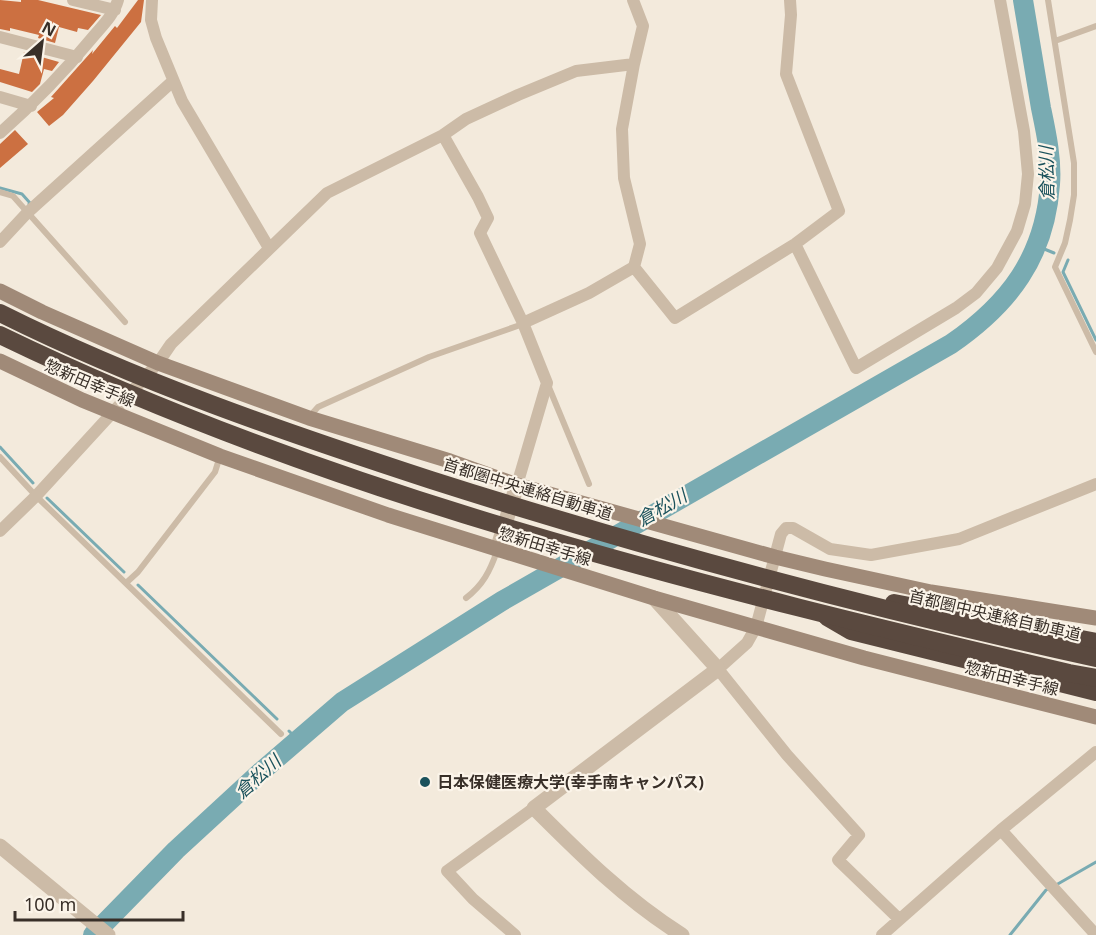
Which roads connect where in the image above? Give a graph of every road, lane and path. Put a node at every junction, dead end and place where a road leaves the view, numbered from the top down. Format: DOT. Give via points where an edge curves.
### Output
graph roads {
  1 [pos="73,0"];
  2 [pos="152,0"];
  3 [pos="633,0"];
  4 [pos="790,0"];
  5 [pos="1000,0"];
  6 [pos="1048,0"];
  7 [pos="117,5"];
  8 [pos="1096,26"];
  9 [pos="0,37"];
  10 [pos="1055,41"];
  11 [pos="77,57"];
  12 [pos="634,64"];
  13 [pos="173,81"];
  14 [pos="0,97"];
  15 [pos="31,106"];
  16 [pos="0,133"];
  17 [pos="443,135"];
  18 [pos="0,192"];
  19 [pos="27,213"];
  20 [pos="0,242"];
  21 [pos="795,244"];
  22 [pos="269,248"];
  23 [pos="634,267"];
  24 [pos="0,291"];
  25 [pos="0,313"];
  26 [pos="125,322"];
  27 [pos="523,323"];
  28 [pos="0,334"];
  29 [pos="1096,352"];
  30 [pos="0,361"];
  31 [pos="158,363"];
  32 [pos="547,383"];
  33 [pos="112,412"];
  34 [pos="309,418"];
  35 [pos="220,456"];
  36 [pos="0,457"];
  37 [pos="589,484"];
  38 [pos="1096,484"];
  39 [pos="517,485"];
  40 [pos="36,496"];
  41 [pos="0,531"];
  42 [pos="497,550"];
  43 [pos="775,557"];
  44 [pos="126,583"];
  45 [pos="466,598"];
  46 [pos="654,598"];
  47 [pos="845,600"];
  48 [pos="817,612"];
  49 [pos="1096,618"];
  50 [pos="756,627"];
  51 [pos="1096,642"];
  52 [pos="1096,658"];
  53 [pos="718,669"];
  54 [pos="1096,678"];
  55 [pos="1096,692"];
  56 [pos="1096,717"];
  57 [pos="281,734"];
  58 [pos="1096,752"];
  59 [pos="534,808"];
  60 [pos="1001,830"];
  61 [pos="0,846"];
  62 [pos="899,919"];
  63 [pos="108,935"];
  64 [pos="515,935"];
  65 [pos="681,935"];
  66 [pos="882,935"];
  67 [pos="1096,935"];
  1 -- 7 [label="street"];
  2 -- 13 [label="street" via="151,20"];
  3 -- 12 [label="street" via="643,26"];
  4 -- 21 [label="street" via="786,74 839,211"];
  5 -- 21 [label="street" via="1028,174 1017,231 997,268 976,293 856,368"];
  6 -- 10 [label="lane"];
  7 -- 11 [label="street"];
  8 -- 10 [label="lane"];
  9 -- 11 [label="street"];
  10 -- 29 [label="lane" via="1074,163 1070,220 1055,267"];
  11 -- 15 [label="street"];
  12 -- 17 [label="street" via="576,71 466,119"];
  12 -- 23 [label="street" via="622,129 624,178 640,244"];
  13 -- 19 [label="street"];
  13 -- 22 [label="street"];
  14 -- 15 [label="street"];
  15 -- 16 [label="street"];
  17 -- 22 [label="street" via="327,193"];
  17 -- 27 [label="street" via="488,218 480,232"];
  18 -- 19 [label="lane" via="13,196"];
  19 -- 20 [label="street"];
  19 -- 26 [label="lane"];
  21 -- 23 [label="street" via="675,318"];
  22 -- 31 [label="street" via="171,344"];
  23 -- 27 [label="street"];
  24 -- 31 [label="main road"];
  25 -- 47 [label="highway, 首都圏中央連絡自動車道, bridge" via="175,391 280,429 501,502"];
  27 -- 32 [label="street"];
  27 -- 34 [label="lane" via="429,357 318,407"];
  28 -- 48 [label="highway, bridge" via="78,373 288,455 457,511"];
  30 -- 33 [label="main road, 惣新田幸手線"];
  31 -- 33 [label="street"];
  31 -- 34 [label="main road"];
  32 -- 37 [label="lane"];
  32 -- 39 [label="street"];
  33 -- 35 [label="main road, 惣新田幸手線"];
  33 -- 40 [label="street"];
  34 -- 39 [label="main road"];
  35 -- 42 [label="main road, 惣新田幸手線"];
  35 -- 44 [label="lane" via="215,472"];
  36 -- 40 [label="lane"];
  38 -- 43 [label="street" via="959,538 871,555 830,549 794,528 786,528"];
  39 -- 42 [label="street"];
  39 -- 43 [label="main road"];
  40 -- 41 [label="street"];
  40 -- 44 [label="lane"];
  42 -- 45 [label="lane" via="483,583"];
  42 -- 46 [label="main road, 惣新田幸手線"];
  43 -- 49 [label="main road" via="931,592"];
  43 -- 50 [label="street"];
  44 -- 57 [label="lane"];
  46 -- 50 [label="main road, 惣新田幸手線"];
  46 -- 53 [label="street"];
  47 -- 51 [label="highway, bridge" via="890,602"];
  47 -- 52 [label="highway, 首都圏中央連絡自動車道, bridge"];
  48 -- 54 [label="highway, bridge"];
  48 -- 55 [label="highway, bridge" via="851,631"];
  50 -- 53 [label="street" via="747,643"];
  50 -- 56 [label="main road, 惣新田幸手線"];
  53 -- 59 [label="street"];
  53 -- 62 [label="street" via="787,755 859,835 838,860"];
  58 -- 60 [label="street"];
  59 -- 64 [label="street" via="447,871"];
  59 -- 65 [label="street" via="589,864 651,916"];
  60 -- 62 [label="street"];
  60 -- 67 [label="street"];
  61 -- 63 [label="street"];
  62 -- 66 [label="street"];
}
